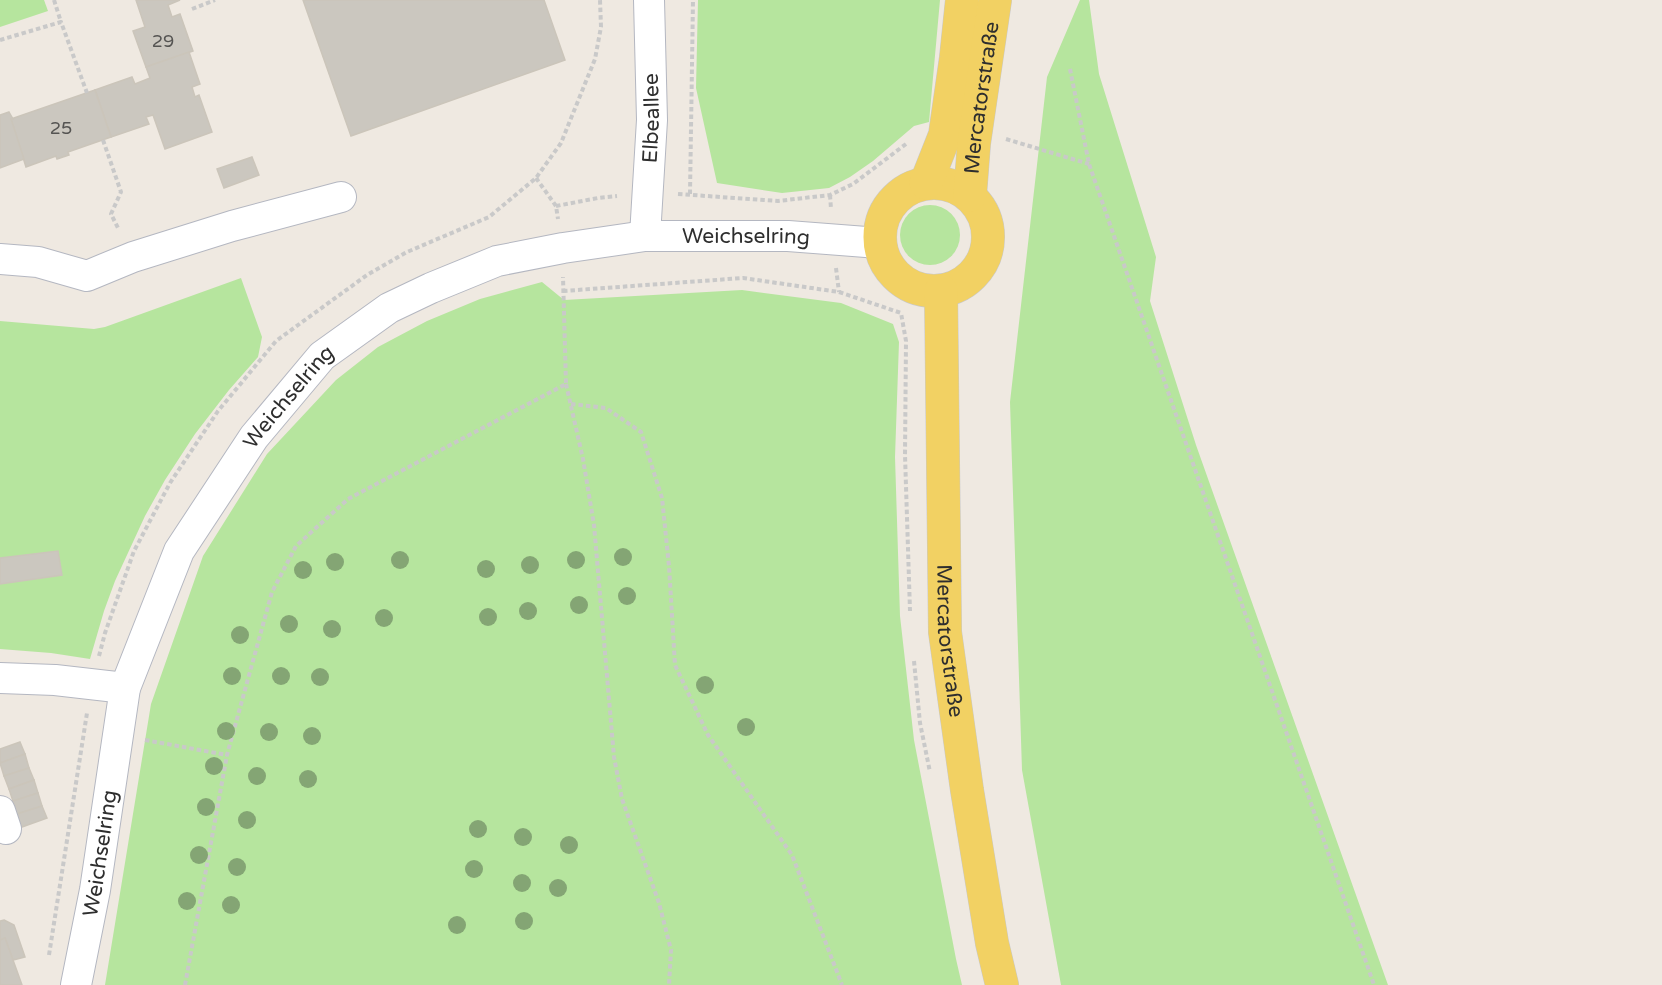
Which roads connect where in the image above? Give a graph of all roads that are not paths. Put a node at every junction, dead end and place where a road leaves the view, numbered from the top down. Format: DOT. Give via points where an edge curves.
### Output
graph roads {
  1 [pos="649,0"];
  2 [pos="962,0"];
  3 [pos="994,0"];
  4 [pos="926,183"];
  5 [pos="970,195"];
  6 [pos="341,196"];
  7 [pos="645,236"];
  8 [pos="879,243"];
  9 [pos="0,259"];
  10 [pos="941,291"];
  11 [pos="0,678"];
  12 [pos="125,688"];
  13 [pos="76,985"];
  14 [pos="1002,985"];
  1 -- 7 [label="street, Elbeallee" via="652,120"];
  2 -- 4 [label="main road, Mercatorstraße" via="945,135"];
  3 -- 5 [label="main road, Mercatorstraße"];
  4 -- 5 [label="main road" via="957,187"];
  4 -- 8 [label="main road" via="896,197 880,226"];
  5 -- 10 [label="main road" via="987,226 988,244 983,261 958,286"];
  6 -- 9 [label="street" via="133,257 87,276 38,262"];
  7 -- 8 [label="street, Weichselring" via="788,236"];
  7 -- 12 [label="street, Weichselring" via="497,261 390,308 322,356 254,437 179,551"];
  8 -- 10 [label="main road" via="893,274 907,285"];
  10 -- 14 [label="main road, Mercatorstraße" via="945,632 966,790"];
  11 -- 12 [label="street"];
  12 -- 13 [label="street, Weichselring" via="95,890"];
}
